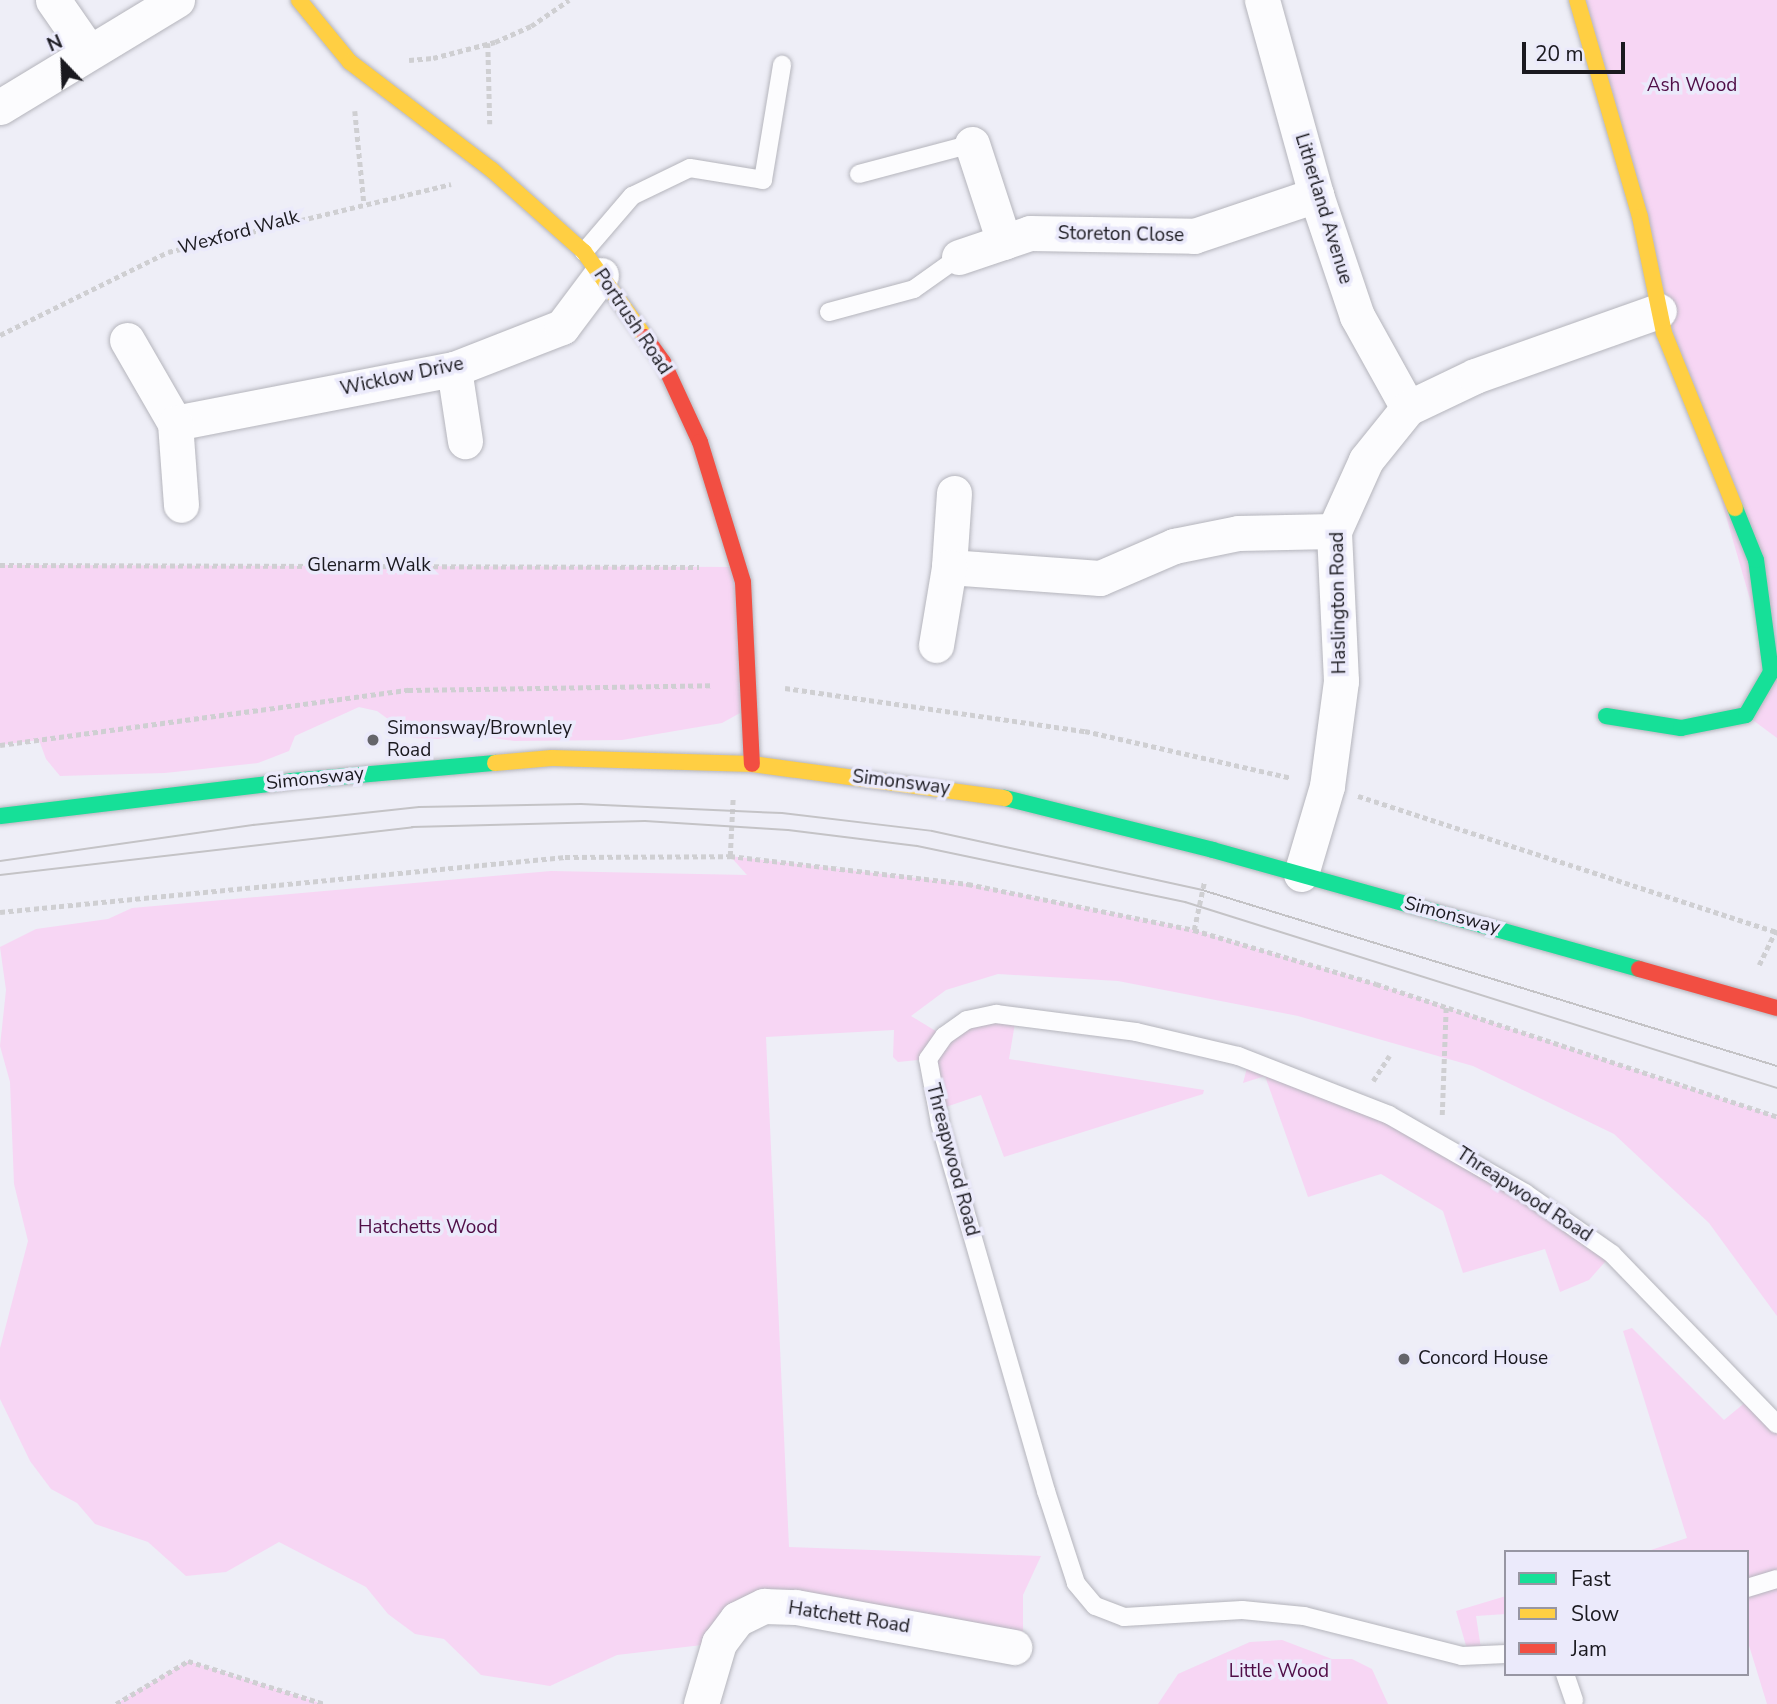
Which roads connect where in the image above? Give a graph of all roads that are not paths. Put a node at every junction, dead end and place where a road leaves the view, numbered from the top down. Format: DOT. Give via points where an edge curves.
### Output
graph roads {
  1 [pos="53,0"];
  2 [pos="177,0"];
  3 [pos="299,0"];
  4 [pos="1262,0"];
  5 [pos="1577,0"];
  6 [pos="89,52"];
  7 [pos="782,65"];
  8 [pos="0,107"];
  9 [pos="972,144"];
  10 [pos="859,174"];
  11 [pos="1316,195"];
  12 [pos="1004,242"];
  13 [pos="959,257"];
  14 [pos="592,263"];
  15 [pos="829,312"];
  16 [pos="1659,312"];
  17 [pos="127,340"];
  18 [pos="454,369"];
  19 [pos="1408,408"];
  20 [pos="175,423"];
  21 [pos="465,441"];
  22 [pos="954,493"];
  23 [pos="181,505"];
  24 [pos="1334,531"];
  25 [pos="949,567"];
  26 [pos="936,645"];
  27 [pos="1606,716"];
  28 [pos="743,763"];
  29 [pos="0,816"];
  30 [pos="1301,874"];
  31 [pos="1777,1008"];
  32 [pos="1777,1424"];
  33 [pos="1777,1579"];
  34 [pos="1749,1587"];
  35 [pos="1014,1647"];
  36 [pos="1504,1654"];
  37 [pos="1566,1676"];
  38 [pos="1574,1700"];
  39 [pos="701,1704"];
  1 -- 6 [label="street"];
  2 -- 6 [label="street"];
  3 -- 14 [label="street, Portrush Road" via="350,62 492,170"];
  4 -- 11 [label="street, Litherland Avenue"];
  5 -- 16 [label="street" via="1640,217"];
  6 -- 8 [label="street"];
  7 -- 14 [label="lane" via="763,180 690,168 632,196"];
  9 -- 10 [label="lane"];
  9 -- 12 [label="street"];
  11 -- 12 [label="street, Storeton Close" via="1194,236 1030,233"];
  11 -- 19 [label="street, Litherland Avenue" via="1357,316"];
  12 -- 13 [label="street, Storeton Close"];
  13 -- 15 [label="lane" via="914,289"];
  14 -- 18 [label="street, Wicklow Drive" via="562,327"];
  14 -- 28 [label="street, Portrush Road" via="663,362 700,442 739,567"];
  16 -- 19 [label="street, Haslington Road" via="1475,376"];
  16 -- 27 [label="street" via="1756,560 1771,672 1746,715 1681,728"];
  17 -- 20 [label="street"];
  18 -- 20 [label="street, Wicklow Drive"];
  18 -- 21 [label="street"];
  19 -- 24 [label="street, Haslington Road" via="1366,460"];
  20 -- 23 [label="street"];
  22 -- 25 [label="street"];
  24 -- 25 [label="street" via="1238,533 1174,546 1100,578"];
  24 -- 30 [label="street, Haslington Road" via="1341,681 1327,786"];
  25 -- 26 [label="street"];
  28 -- 29 [label="street, Simonsway" via="552,758 292,781"];
  28 -- 30 [label="street, Simonsway" via="984,793"];
  30 -- 31 [label="street, Simonsway"];
  32 -- 36 [label="lane, Threapwood Road" via="1612,1254 1441,1141 1238,1055 1136,1032 996,1014 956,1027 928,1059 940,1123 1046,1491 1076,1583 1095,1606 1124,1617 1242,1610 1304,1616 1462,1656"];
  33 -- 34 [label="lane"];
  35 -- 39 [label="street, Hatchett Road" via="796,1607 764,1606 737,1619 719,1643"];
  37 -- 38 [label="lane"];
}
